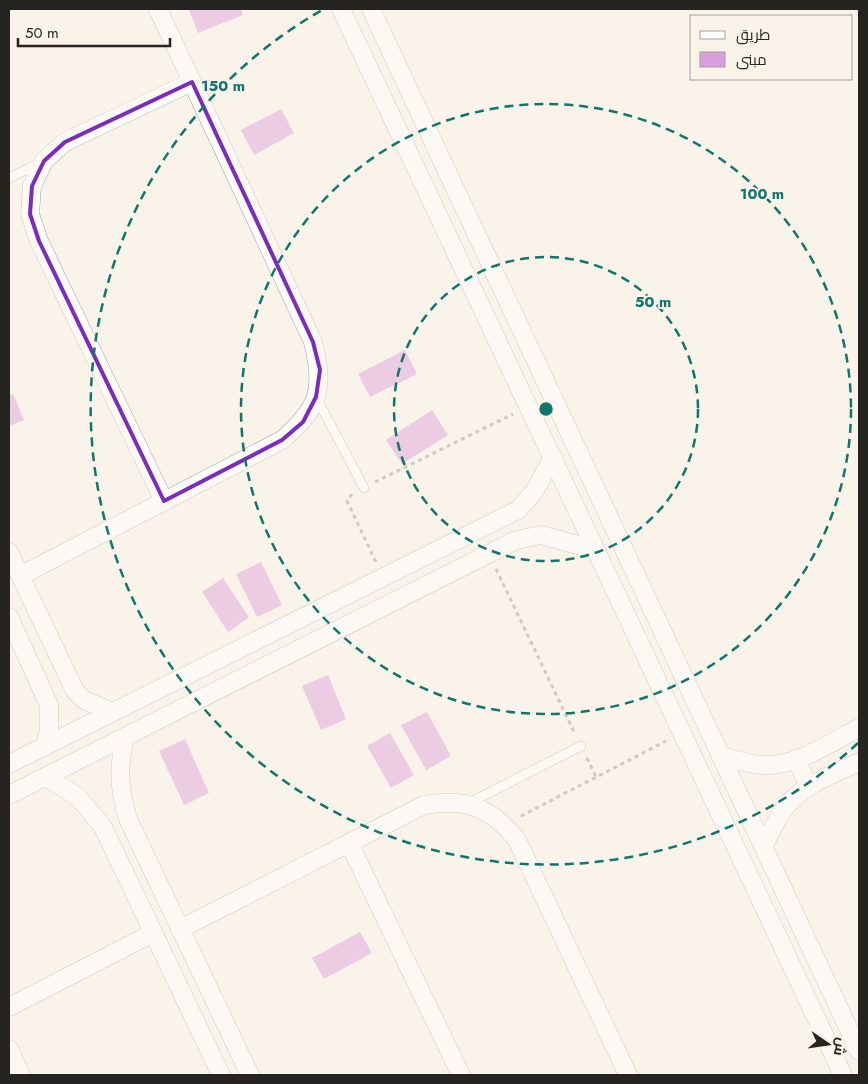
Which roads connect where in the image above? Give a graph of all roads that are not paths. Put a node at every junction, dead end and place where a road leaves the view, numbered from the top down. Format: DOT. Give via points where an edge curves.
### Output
graph roads {
  1 [pos="158,9"];
  2 [pos="342,9"];
  3 [pos="371,9"];
  4 [pos="192,82"];
  5 [pos="435,147"];
  6 [pos="412,158"];
  7 [pos="44,161"];
  8 [pos="9,178"];
  9 [pos="316,397"];
  10 [pos="553,457"];
  11 [pos="364,488"];
  12 [pos="164,501"];
  13 [pos="491,523"];
  14 [pos="596,550"];
  15 [pos="496,551"];
  16 [pos="9,552"];
  17 [pos="20,576"];
  18 [pos="9,617"];
  19 [pos="68,680"];
  20 [pos="44,693"];
  21 [pos="113,712"];
  22 [pos="859,728"];
  23 [pos="125,737"];
  24 [pos="581,746"];
  25 [pos="44,747"];
  26 [pos="721,756"];
  27 [pos="796,759"];
  28 [pos="859,762"];
  29 [pos="9,764"];
  30 [pos="46,777"];
  31 [pos="809,787"];
  32 [pos="9,795"];
  33 [pos="467,804"];
  34 [pos="349,844"];
  35 [pos="763,846"];
  36 [pos="180,929"];
  37 [pos="153,933"];
  38 [pos="9,1007"];
  39 [pos="9,1049"];
  40 [pos="859,1051"];
  41 [pos="21,1075"];
  42 [pos="221,1075"];
  43 [pos="250,1075"];
  44 [pos="461,1075"];
  45 [pos="628,1075"];
  46 [pos="842,1075"];
  1 -- 4 [label="street"];
  2 -- 6 [label="street"];
  3 -- 5 [label="street"];
  4 -- 7 [label="street" via="65,142"];
  4 -- 9 [label="street" via="313,342 320,370"];
  5 -- 6 [label="street"];
  5 -- 26 [label="street"];
  6 -- 10 [label="street"];
  7 -- 8 [label="lane"];
  7 -- 12 [label="street" via="32,186 30,214 39,241"];
  9 -- 11 [label="lane"];
  9 -- 12 [label="street" via="303,422 282,440"];
  10 -- 13 [label="street" via="527,502"];
  10 -- 14 [label="street"];
  12 -- 17 [label="street"];
  13 -- 15 [label="street"];
  13 -- 21 [label="street"];
  14 -- 15 [label="street" via="541,535 516,540"];
  14 -- 46 [label="street"];
  15 -- 23 [label="street"];
  16 -- 17 [label="street"];
  17 -- 19 [label="street"];
  18 -- 20 [label="street"];
  19 -- 20 [label="street" via="59,692"];
  19 -- 21 [label="street" via="84,700"];
  20 -- 25 [label="street" via="50,719"];
  21 -- 25 [label="street"];
  22 -- 27 [label="street"];
  23 -- 30 [label="street"];
  23 -- 36 [label="street" via="120,757 122,799 128,819"];
  24 -- 33 [label="lane"];
  25 -- 29 [label="street"];
  26 -- 27 [label="street" via="767,765"];
  26 -- 35 [label="street"];
  27 -- 31 [label="street"];
  28 -- 31 [label="street"];
  30 -- 32 [label="street"];
  30 -- 37 [label="street" via="63,785 92,811 103,827"];
  31 -- 35 [label="street" via="784,808"];
  33 -- 34 [label="street" via="424,805"];
  33 -- 45 [label="street" via="505,824 517,840"];
  34 -- 36 [label="street"];
  34 -- 44 [label="street"];
  35 -- 40 [label="street"];
  36 -- 43 [label="street"];
  37 -- 38 [label="street"];
  37 -- 42 [label="street"];
  39 -- 41 [label="street"];
}
